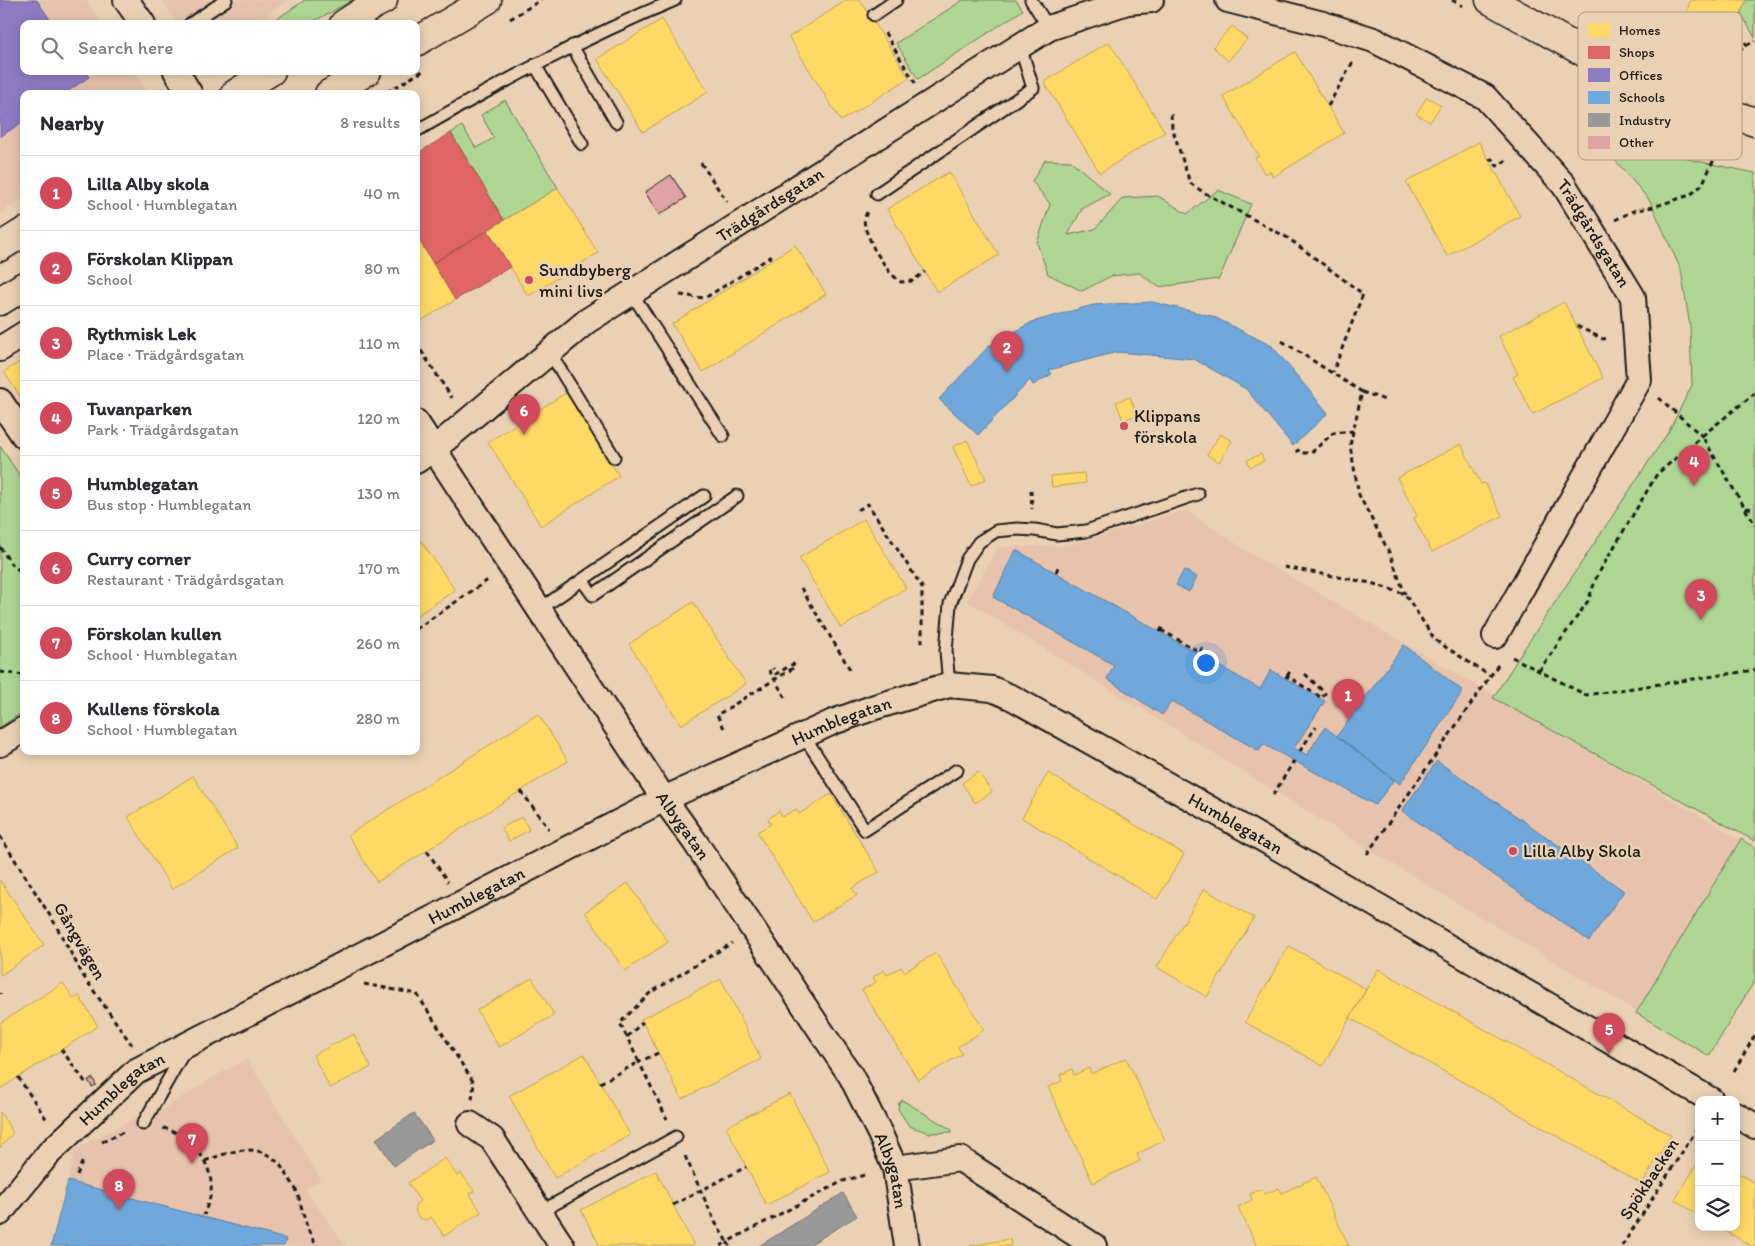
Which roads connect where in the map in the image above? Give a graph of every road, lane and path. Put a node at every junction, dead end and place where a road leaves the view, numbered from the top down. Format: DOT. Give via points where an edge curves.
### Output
graph roads {
  1 [pos="126,0"];
  2 [pos="226,0"];
  3 [pos="383,0"];
  4 [pos="487,0"];
  5 [pos="675,0"];
  6 [pos="896,0"];
  7 [pos="1032,0"];
  8 [pos="1152,0"];
  9 [pos="1228,0"];
  10 [pos="1490,0"];
  11 [pos="874,15"];
  12 [pos="139,20"];
  13 [pos="196,20"];
  14 [pos="350,20"];
  15 [pos="1049,28"];
  16 [pos="1742,38"];
  17 [pos="420,40"];
  18 [pos="1755,41"];
  19 [pos="1747,45"];
  20 [pos="572,46"];
  21 [pos="1020,46"];
  22 [pos="1742,48"];
  23 [pos="1578,49"];
  24 [pos="1358,53"];
  25 [pos="535,66"];
  26 [pos="178,75"];
  27 [pos="265,75"];
  28 [pos="360,75"];
  29 [pos="916,86"];
  30 [pos="188,90"];
  31 [pos="242,90"];
  32 [pos="336,90"];
  33 [pos="1328,106"];
  34 [pos="1171,114"];
  35 [pos="1742,118"];
  36 [pos="616,122"];
  37 [pos="1755,122"];
  38 [pos="420,129"];
  39 [pos="582,144"];
  40 [pos="1714,160"];
  41 [pos="702,163"];
  42 [pos="878,194"];
  43 [pos="728,205"];
  44 [pos="1592,231"];
  45 [pos="20,234"];
  46 [pos="0,247"];
  47 [pos="772,256"];
  48 [pos="925,272"];
  49 [pos="20,288"];
  50 [pos="631,292"];
  51 [pos="676,295"];
  52 [pos="0,301"];
  53 [pos="1577,326"];
  54 [pos="20,336"];
  55 [pos="1610,338"];
  56 [pos="1282,341"];
  57 [pos="0,349"];
  58 [pos="420,349"];
  59 [pos="550,353"];
  60 [pos="1333,372"];
  61 [pos="1639,380"];
  62 [pos="1362,392"];
  63 [pos="1755,393"];
  64 [pos="452,398"];
  65 [pos="1385,400"];
  66 [pos="0,401"];
  67 [pos="20,430"];
  68 [pos="1354,430"];
  69 [pos="723,436"];
  70 [pos="1702,436"];
  71 [pos="420,437"];
  72 [pos="1296,452"];
  73 [pos="425,455"];
  74 [pos="614,458"];
  75 [pos="1031,490"];
  76 [pos="1198,494"];
  77 [pos="704,496"];
  78 [pos="737,496"];
  79 [pos="1746,508"];
  80 [pos="1755,509"];
  81 [pos="858,510"];
  82 [pos="1755,525"];
  83 [pos="1034,526"];
  84 [pos="0,547"];
  85 [pos="1059,565"];
  86 [pos="511,566"];
  87 [pos="1284,567"];
  88 [pos="20,571"];
  89 [pos="1056,572"];
  90 [pos="582,580"];
  91 [pos="801,588"];
  92 [pos="1405,594"];
  93 [pos="540,609"];
  94 [pos="1164,624"];
  95 [pos="420,626"];
  96 [pos="922,644"];
  97 [pos="1204,644"];
  98 [pos="1501,645"];
  99 [pos="1501,661"];
  100 [pos="1291,670"];
  101 [pos="1755,670"];
  102 [pos="851,671"];
  103 [pos="0,672"];
  104 [pos="1539,672"];
  105 [pos="1304,673"];
  106 [pos="20,674"];
  107 [pos="1490,676"];
  108 [pos="775,680"];
  109 [pos="949,685"];
  110 [pos="785,697"];
  111 [pos="1316,727"];
  112 [pos="724,728"];
  113 [pos="20,732"];
  114 [pos="804,736"];
  115 [pos="0,744"];
  116 [pos="1300,751"];
  117 [pos="1294,761"];
  118 [pos="957,770"];
  119 [pos="521,791"];
  120 [pos="1273,795"];
  121 [pos="664,799"];
  122 [pos="553,834"];
  123 [pos="0,836"];
  124 [pos="426,851"];
  125 [pos="1367,854"];
  126 [pos="452,887"];
  127 [pos="735,941"];
  128 [pos="356,982"];
  129 [pos="643,1022"];
  130 [pos="1755,1035"];
  131 [pos="627,1038"];
  132 [pos="188,1044"];
  133 [pos="61,1049"];
  134 [pos="136,1050"];
  135 [pos="658,1053"];
  136 [pos="639,1062"];
  137 [pos="1734,1071"];
  138 [pos="78,1074"];
  139 [pos="18,1077"];
  140 [pos="600,1083"];
  141 [pos="1704,1096"];
  142 [pos="39,1110"];
  143 [pos="1740,1117"];
  144 [pos="143,1124"];
  145 [pos="470,1124"];
  146 [pos="1755,1126"];
  147 [pos="1695,1132"];
  148 [pos="676,1137"];
  149 [pos="101,1143"];
  150 [pos="85,1155"];
  151 [pos="205,1161"];
  152 [pos="746,1167"];
  153 [pos="895,1168"];
  154 [pos="77,1175"];
  155 [pos="701,1190"];
  156 [pos="673,1205"];
  157 [pos="540,1212"];
  158 [pos="0,1213"];
  159 [pos="204,1215"];
  160 [pos="728,1244"];
  161 [pos="317,1246"];
  162 [pos="562,1246"];
  163 [pos="721,1246"];
  164 [pos="907,1246"];
  165 [pos="1094,1246"];
  166 [pos="1622,1246"];
  1 -- 12 [label="street"];
  2 -- 13 [label="lane"];
  3 -- 14 [label="street"];
  4 -- 17 [label="street"];
  5 -- 20 [label="lane"];
  6 -- 11 [label="lane"];
  7 -- 15 [label="lane"];
  8 -- 15 [label="street, Trädgårdsgatan" via="1127,2"];
  9 -- 44 [label="street, Trädgårdsgatan" via="1374,40 1485,97 1564,185"];
  10 -- 23 [label="street"];
  11 -- 29 [label="path"];
  15 -- 21 [label="street, Trädgårdsgatan"];
  16 -- 19 [label="path"];
  18 -- 19 [label="path"];
  19 -- 22 [label="path"];
  20 -- 25 [label="lane"];
  20 -- 36 [label="lane"];
  21 -- 42 [label="lane" via="1033,88"];
  21 -- 50 [label="street, Trädgårdsgatan"];
  24 -- 33 [label="path"];
  25 -- 38 [label="lane"];
  25 -- 39 [label="lane"];
  26 -- 30 [label="street"];
  27 -- 31 [label="street"];
  28 -- 32 [label="street"];
  34 -- 60 [label="path" via="1190,183 1288,238 1363,294"];
  35 -- 37 [label="street"];
  40 -- 44 [label="path" via="1702,186 1690,195 1633,211"];
  41 -- 43 [label="path"];
  42 -- 48 [label="path" via="864,219 874,249 890,273 901,282 912,281"];
  44 -- 61 [label="street, Trädgårdsgatan" via="1633,297"];
  45 -- 46 [label="street"];
  47 -- 51 [label="path" via="705,298"];
  49 -- 52 [label="street"];
  50 -- 59 [label="street, Trädgårdsgatan" via="587,321"];
  50 -- 69 [label="lane"];
  53 -- 55 [label="path" via="1603,339"];
  54 -- 57 [label="street"];
  56 -- 60 [label="path"];
  58 -- 64 [label="path"];
  59 -- 73 [label="street, Trädgårdsgatan"];
  59 -- 74 [label="lane"];
  60 -- 62 [label="path"];
  61 -- 70 [label="path"];
  61 -- 98 [label="street"];
  62 -- 65 [label="path"];
  62 -- 68 [label="path"];
  63 -- 70 [label="path"];
  66 -- 67 [label="street"];
  68 -- 72 [label="path" via="1333,434 1311,453"];
  68 -- 92 [label="path" via="1350,445 1359,495 1390,554"];
  70 -- 79 [label="path"];
  70 -- 104 [label="path" via="1657,474 1597,576 1588,601"];
  71 -- 73 [label="street, Albygatan"];
  73 -- 86 [label="street, Albygatan"];
  75 -- 83 [label="path"];
  76 -- 83 [label="lane" via="1086,531 1057,534"];
  77 -- 90 [label="lane"];
  78 -- 90 [label="lane" via="593,595"];
  79 -- 80 [label="path"];
  79 -- 82 [label="path"];
  81 -- 96 [label="path" via="868,504 922,586"];
  83 -- 109 [label="lane" via="996,532 979,542 967,559 950,604 946,651"];
  84 -- 88 [label="path"];
  85 -- 89 [label="path"];
  86 -- 93 [label="street, Albygatan"];
  86 -- 95 [label="path"];
  87 -- 92 [label="path" via="1371,583"];
  90 -- 93 [label="lane"];
  91 -- 102 [label="path"];
  92 -- 107 [label="path" via="1435,640"];
  93 -- 121 [label="street, Albygatan"];
  94 -- 97 [label="path" via="1160,631 1200,652"];
  98 -- 104 [label="path"];
  99 -- 107 [label="path"];
  100 -- 105 [label="path" via="1286,677 1322,698 1325,693"];
  101 -- 104 [label="path" via="1586,695"];
  103 -- 106 [label="path"];
  107 -- 125 [label="path"];
  108 -- 108 [label="path" via="795,667 793,664 776,674 771,669"];
  108 -- 110 [label="path"];
  108 -- 112 [label="path" via="717,715"];
  109 -- 114 [label="street, Humblegatan" via="867,710"];
  109 -- 141 [label="street, Humblegatan" via="992,689 1013,698"];
  111 -- 116 [label="path"];
  113 -- 115 [label="street"];
  114 -- 118 [label="lane" via="865,830"];
  114 -- 121 [label="street, Humblegatan"];
  117 -- 120 [label="path"];
  119 -- 122 [label="path"];
  121 -- 132 [label="street, Humblegatan"];
  121 -- 153 [label="street, Albygatan" via="851,1076"];
  123 -- 134 [label="path, Gångvägen" via="54,922 84,978"];
  124 -- 126 [label="path"];
  127 -- 131 [label="path" via="650,993 620,1022"];
  128 -- 145 [label="path" via="417,994 474,1083"];
  129 -- 131 [label="path"];
  130 -- 137 [label="path"];
  131 -- 136 [label="path"];
  132 -- 144 [label="lane"];
  132 -- 158 [label="street, Humblegatan" via="136,1070 49,1153"];
  133 -- 138 [label="path"];
  135 -- 136 [label="path"];
  136 -- 140 [label="path"];
  136 -- 148 [label="path"];
  139 -- 142 [label="path"];
  143 -- 146 [label="street"];
  144 -- 149 [label="path"];
  144 -- 151 [label="path" via="172,1130 187,1140"];
  145 -- 157 [label="street" via="492,1139"];
  147 -- 166 [label="path, Spökbacken"];
  148 -- 155 [label="path"];
  148 -- 157 [label="lane"];
  150 -- 154 [label="path"];
  151 -- 159 [label="path" via="211,1192"];
  151 -- 161 [label="path" via="240,1150 261,1152 274,1159 298,1193 304,1224"];
  152 -- 155 [label="path"];
  153 -- 160 [label="path" via="843,1181"];
  153 -- 164 [label="street, Albygatan"];
  153 -- 165 [label="street" via="960,1159"];
  155 -- 156 [label="path"];
  155 -- 160 [label="path"];
  157 -- 162 [label="street"];
  160 -- 163 [label="path"];
}
